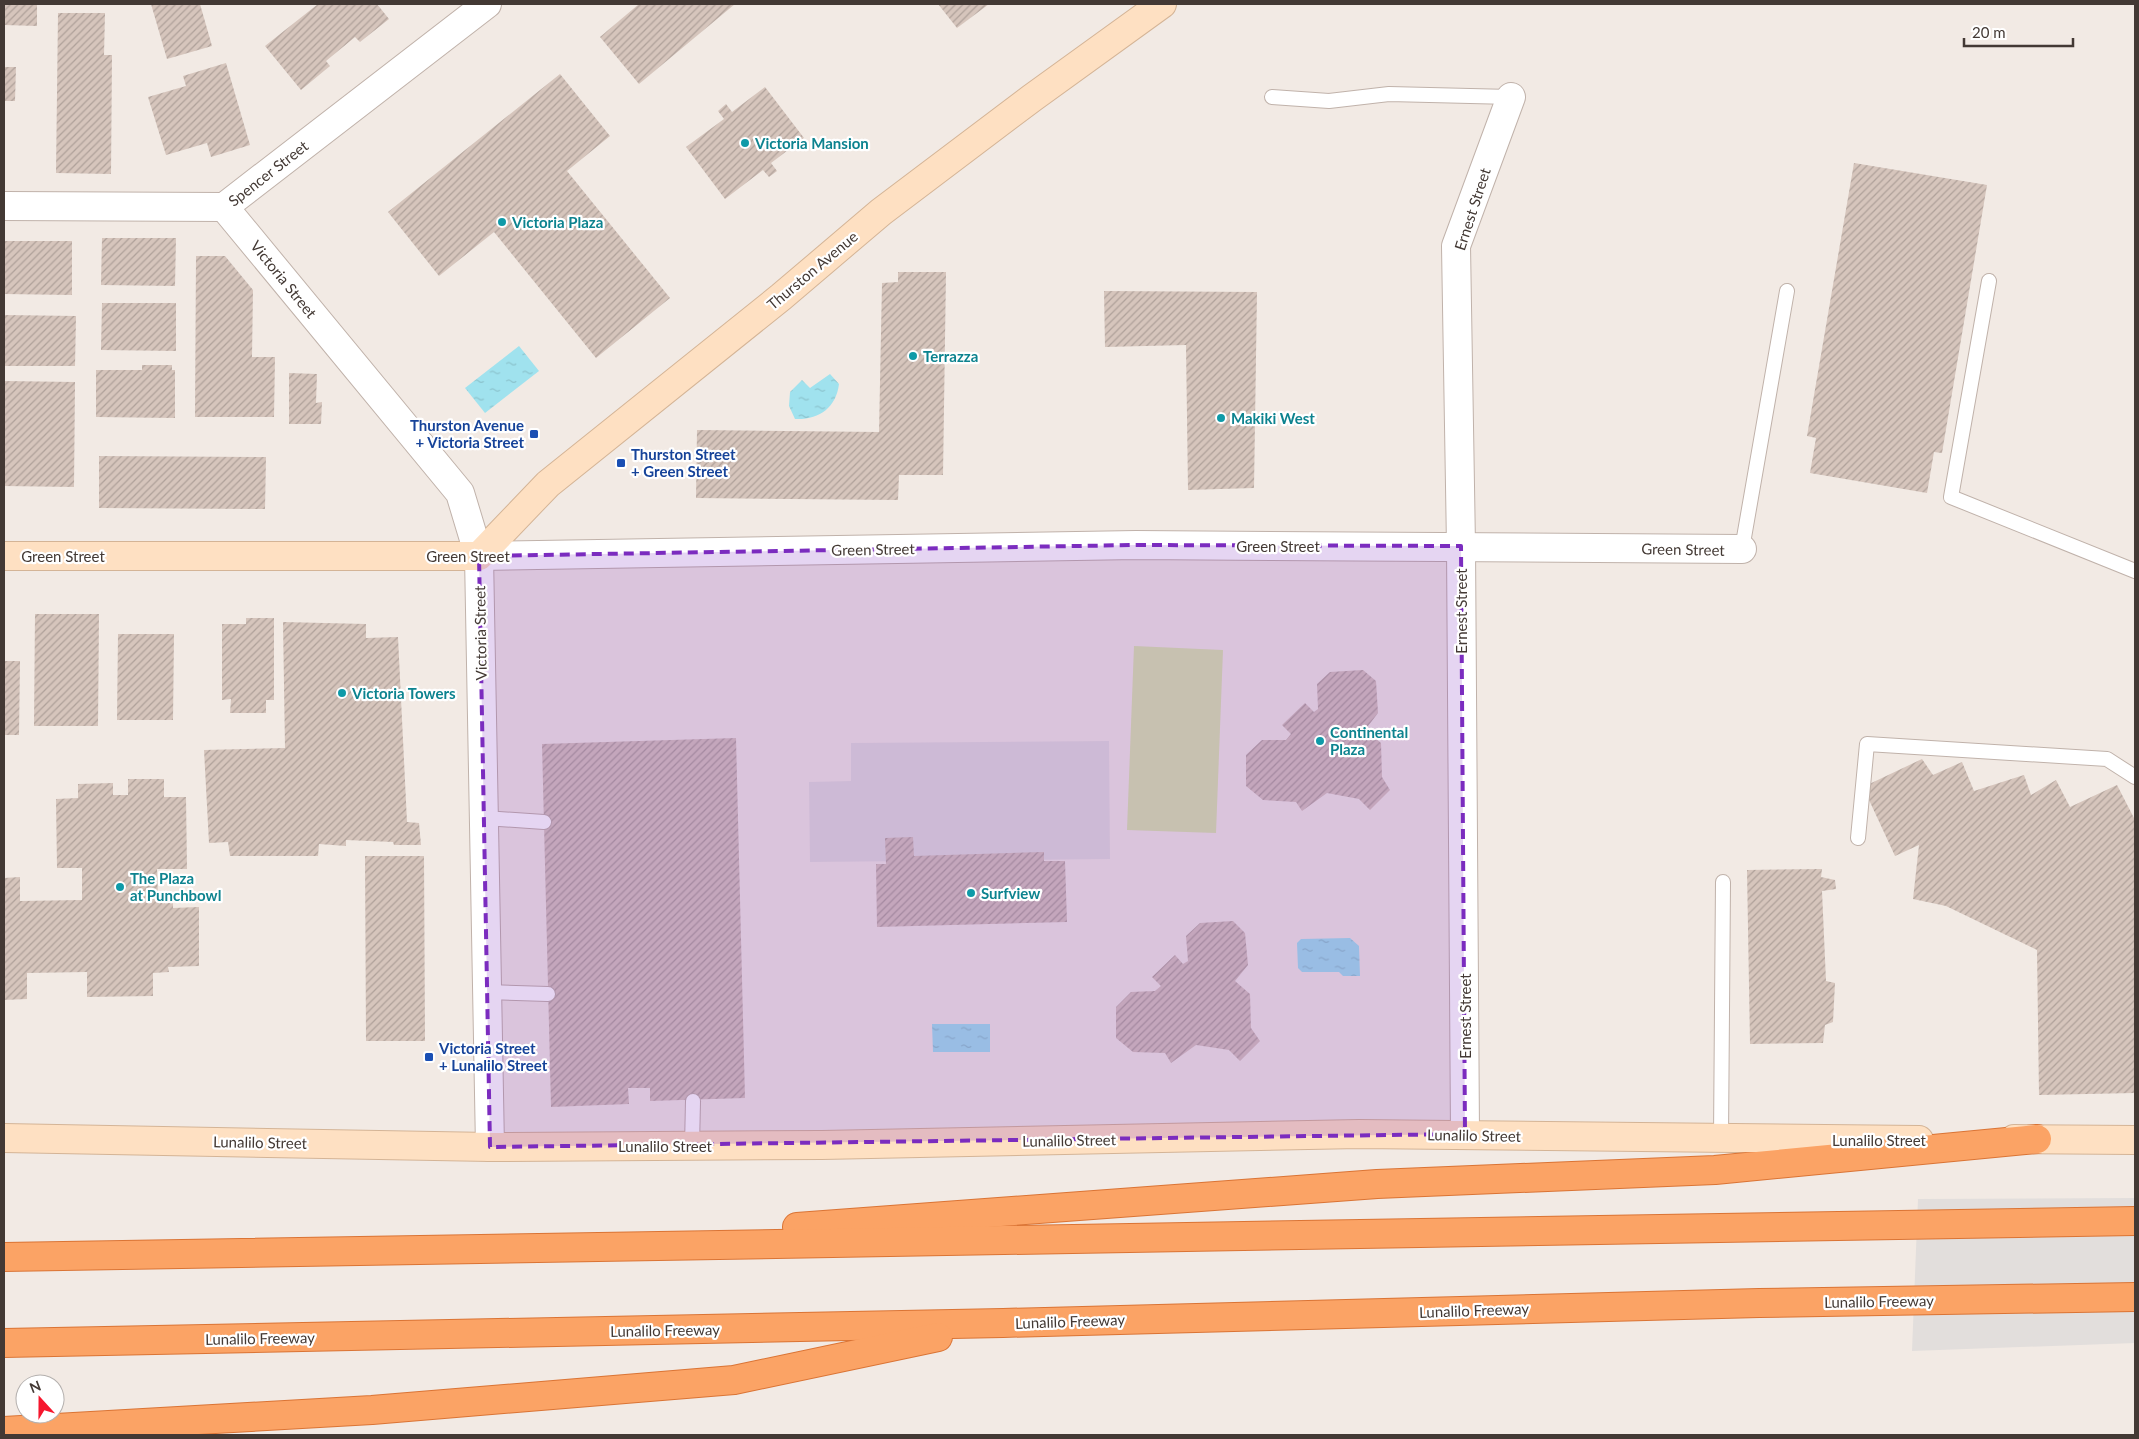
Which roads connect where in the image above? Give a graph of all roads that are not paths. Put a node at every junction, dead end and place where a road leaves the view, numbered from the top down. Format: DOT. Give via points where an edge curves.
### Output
graph roads {
  1 [pos="487,4"];
  2 [pos="1162,4"];
  3 [pos="1272,97"];
  4 [pos="1510,97"];
  5 [pos="4,206"];
  6 [pos="224,207"];
  7 [pos="1989,281"];
  8 [pos="1787,291"];
  9 [pos="1461,546"];
  10 [pos="1742,549"];
  11 [pos="4,556"];
  12 [pos="479,556"];
  13 [pos="2135,571"];
  14 [pos="2135,777"];
  15 [pos="484,818"];
  16 [pos="544,822"];
  17 [pos="1858,838"];
  18 [pos="1723,882"];
  19 [pos="487,992"];
  20 [pos="548,994"];
  21 [pos="694,1101"];
  22 [pos="1465,1134"];
  23 [pos="4,1138"];
  24 [pos="1721,1138"];
  25 [pos="2038,1139"];
  26 [pos="2135,1140"];
  27 [pos="692,1146"];
  28 [pos="490,1147"];
  29 [pos="2135,1220"];
  30 [pos="4,1242"];
  31 [pos="484,1250"];
  32 [pos="272,1253"];
  33 [pos="4,1257"];
  34 [pos="2135,1298"];
  35 [pos="1003,1323"];
  36 [pos="4,1342"];
  37 [pos="68,1342"];
  38 [pos="4,1349"];
  39 [pos="4,1430"];
  1 -- 6 [label="street, Spencer Street"];
  2 -- 12 [label="main road, Thurston Avenue" via="882,212 548,484"];
  3 -- 4 [label="lane" via="1329,101 1389,94"];
  4 -- 9 [label="street, Ernest Street" via="1456,246"];
  5 -- 6 [label="street, Spencer Street"];
  6 -- 12 [label="street, Victoria Street" via="460,493"];
  7 -- 13 [label="lane" via="1951,497"];
  8 -- 10 [label="lane"];
  9 -- 10 [label="street, Green Street"];
  9 -- 12 [label="street, Green Street" via="1136,545"];
  9 -- 22 [label="street, Ernest Street"];
  11 -- 12 [label="main road, Green Street"];
  12 -- 15 [label="street, Victoria Street"];
  14 -- 17 [label="lane" via="2107,759 1867,744"];
  15 -- 16 [label="lane"];
  15 -- 19 [label="street, Victoria Street"];
  18 -- 24 [label="lane"];
  19 -- 20 [label="lane"];
  19 -- 28 [label="street, Victoria Street"];
  21 -- 27 [label="lane"];
  22 -- 24 [label="main road, Lunalilo Street"];
  22 -- 27 [label="main road, Lunalilo Street"];
  23 -- 28 [label="main road, Lunalilo Street"];
  24 -- 25 [label="main road, Lunalilo Street"];
  25 -- 26 [label="main road, Lunalilo Street"];
  25 -- 31 [label="highway" via="1715,1170 1377,1184"];
  27 -- 28 [label="main road, Lunalilo Street"];
  29 -- 31 [label="highway"];
  30 -- 32 [label="highway"];
  31 -- 32 [label="highway"];
  32 -- 33 [label="highway"];
  34 -- 35 [label="highway, Lunalilo Freeway" via="1759,1303"];
  35 -- 37 [label="highway, Lunalilo Freeway"];
  35 -- 39 [label="highway" via="734,1380 372,1410"];
  36 -- 37 [label="highway, Lunalilo Freeway"];
  37 -- 38 [label="highway"];
}
